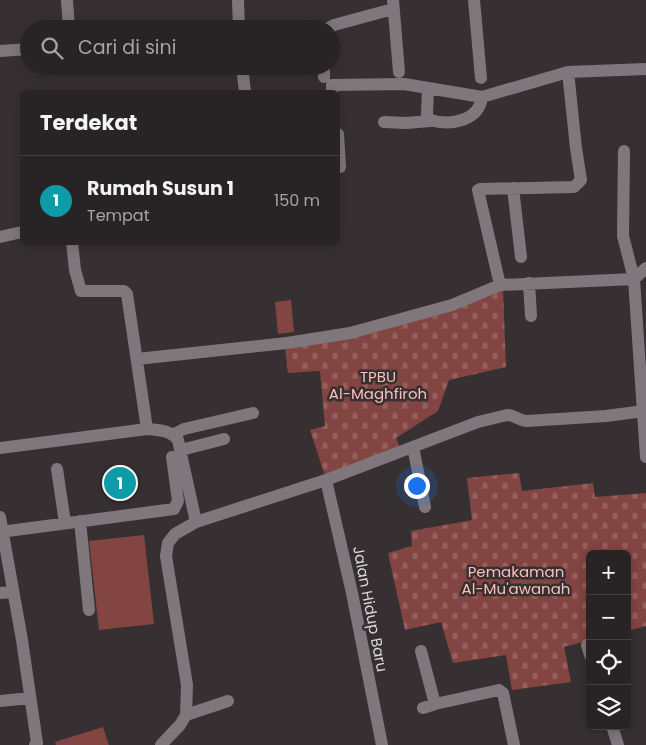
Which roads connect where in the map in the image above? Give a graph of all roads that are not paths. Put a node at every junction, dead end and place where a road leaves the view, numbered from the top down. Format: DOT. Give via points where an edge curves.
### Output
graph roads {
  1 [pos="67,0"];
  2 [pos="238,0"];
  3 [pos="474,0"];
  4 [pos="393,5"];
  5 [pos="68,20"];
  6 [pos="239,20"];
  7 [pos="340,23"];
  8 [pos="20,50"];
  9 [pos="0,51"];
  10 [pos="646,69"];
  11 [pos="399,72"];
  12 [pos="568,72"];
  13 [pos="243,75"];
  14 [pos="481,78"];
  15 [pos="428,88"];
  16 [pos="245,90"];
  17 [pos="332,90"];
  18 [pos="482,97"];
  19 [pos="430,121"];
  20 [pos="384,122"];
  21 [pos="624,151"];
  22 [pos="512,188"];
  23 [pos="20,232"];
  24 [pos="0,237"];
  25 [pos="72,245"];
  26 [pos="521,257"];
  27 [pos="646,268"];
  28 [pos="634,279"];
  29 [pos="529,283"];
  30 [pos="500,285"];
  31 [pos="531,316"];
  32 [pos="642,350"];
  33 [pos="138,359"];
  34 [pos="644,411"];
  35 [pos="253,413"];
  36 [pos="147,429"];
  37 [pos="174,434"];
  38 [pos="224,439"];
  39 [pos="412,447"];
  40 [pos="0,448"];
  41 [pos="177,454"];
  42 [pos="646,457"];
  43 [pos="57,469"];
  44 [pos="326,480"];
  45 [pos="426,507"];
  46 [pos="0,517"];
  47 [pos="80,521"];
  48 [pos="196,522"];
  49 [pos="65,523"];
  50 [pos="1,532"];
  51 [pos="13,592"];
  52 [pos="0,593"];
  53 [pos="89,610"];
  54 [pos="421,651"];
  55 [pos="30,698"];
  56 [pos="0,701"];
  57 [pos="228,701"];
  58 [pos="186,715"];
  59 [pos="613,730"];
  60 [pos="35,745"];
  61 [pos="161,745"];
  62 [pos="382,745"];
  63 [pos="514,745"];
  64 [pos="618,745"];
  1 -- 5 [label="street"];
  2 -- 6 [label="street"];
  3 -- 14 [label="street"];
  4 -- 7 [label="street"];
  4 -- 11 [label="street"];
  8 -- 9 [label="street"];
  10 -- 12 [label="street"];
  12 -- 18 [label="street"];
  12 -- 22 [label="street" via="581,180 574,187"];
  13 -- 16 [label="street"];
  15 -- 17 [label="street" via="404,84 332,85"];
  15 -- 18 [label="street"];
  15 -- 19 [label="street" via="427,115"];
  18 -- 19 [label="street" via="472,117"];
  19 -- 20 [label="street"];
  21 -- 28 [label="street" via="623,236"];
  22 -- 26 [label="street"];
  22 -- 30 [label="street" via="480,189 478,193"];
  23 -- 24 [label="street"];
  25 -- 33 [label="street" via="81,292 124,291 127,294"];
  27 -- 28 [label="street"];
  28 -- 29 [label="street"];
  28 -- 32 [label="street"];
  29 -- 30 [label="street"];
  29 -- 31 [label="street"];
  30 -- 33 [label="street" via="452,305 350,333"];
  32 -- 34 [label="street"];
  33 -- 36 [label="street"];
  34 -- 39 [label="street" via="527,422 507,415 478,422"];
  34 -- 42 [label="street"];
  35 -- 37 [label="street"];
  36 -- 37 [label="street"];
  36 -- 40 [label="street"];
  37 -- 41 [label="street" via="178,440"];
  38 -- 41 [label="street"];
  39 -- 44 [label="street"];
  39 -- 45 [label="street"];
  41 -- 47 [label="street" via="178,502 174,509"];
  41 -- 48 [label="street"];
  43 -- 49 [label="street"];
  44 -- 48 [label="street"];
  44 -- 62 [label="street, Jalan Hidup Baru"];
  46 -- 50 [label="street"];
  47 -- 49 [label="street"];
  47 -- 53 [label="street"];
  48 -- 58 [label="street" via="175,534 166,549 187,684"];
  49 -- 50 [label="street"];
  50 -- 51 [label="street"];
  51 -- 52 [label="street"];
  51 -- 55 [label="street"];
  54 -- 63 [label="street" via="429,706 496,690 501,692"];
  55 -- 56 [label="street"];
  55 -- 60 [label="street"];
  57 -- 58 [label="street"];
  58 -- 61 [label="street"];
  59 -- 64 [label="street"];
}
